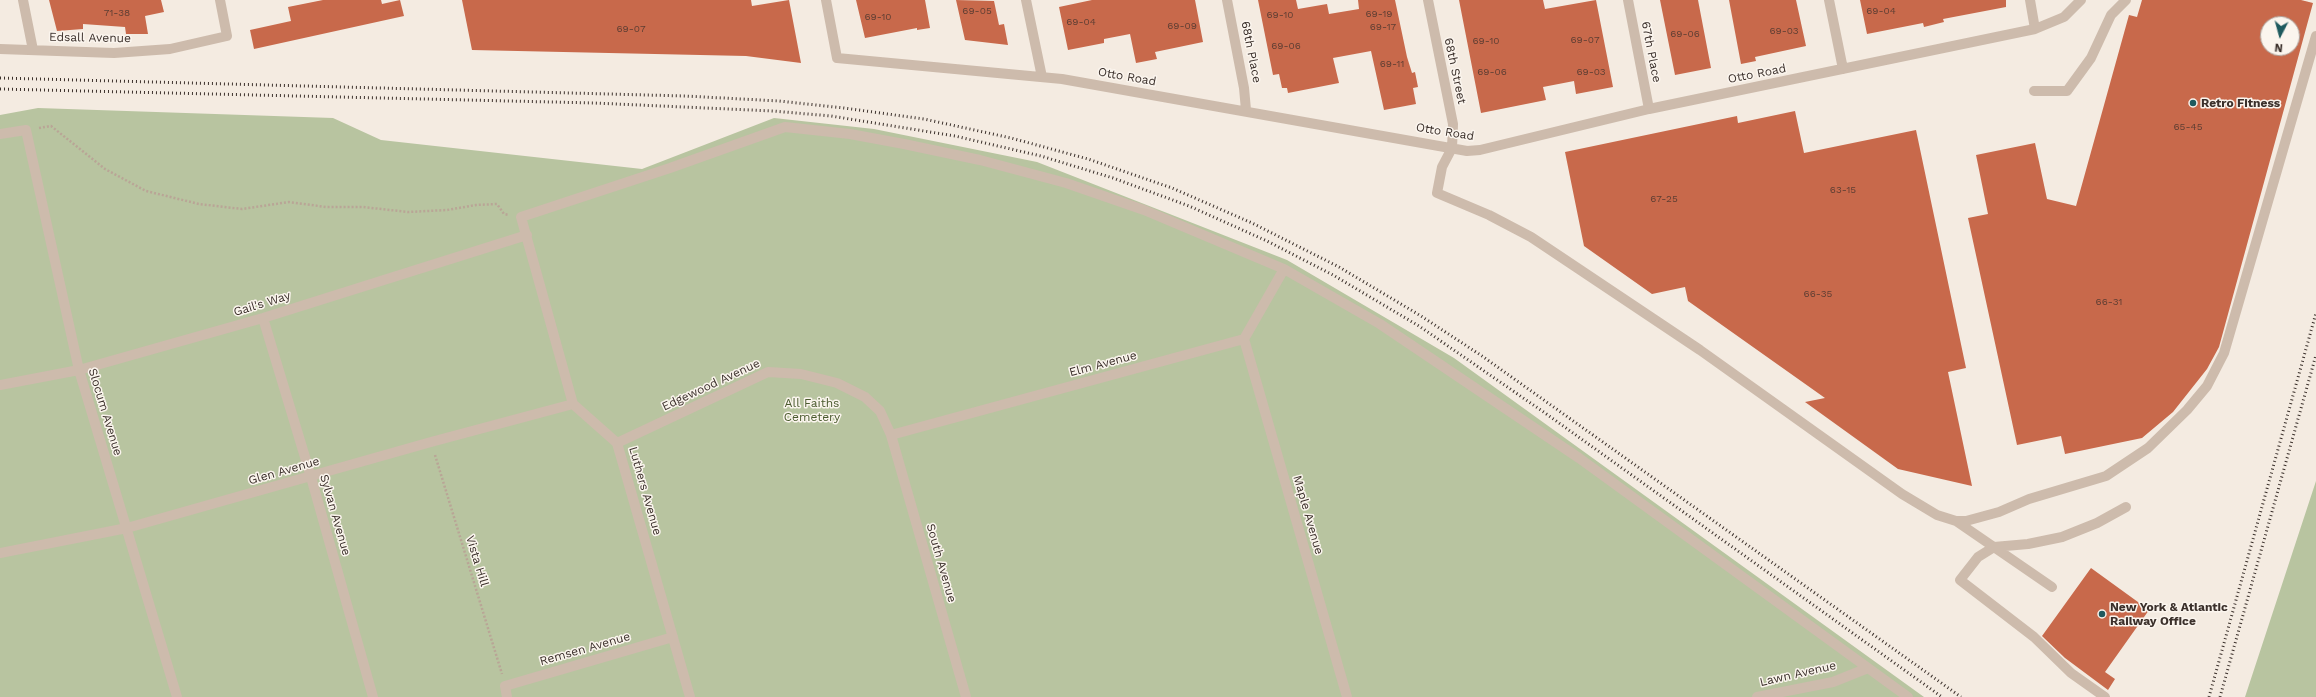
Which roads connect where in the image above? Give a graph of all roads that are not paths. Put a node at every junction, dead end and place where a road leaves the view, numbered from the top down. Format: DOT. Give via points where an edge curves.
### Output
graph roads {
  1 [pos="23,0"];
  2 [pos="220,0"];
  3 [pos="826,0"];
  4 [pos="1026,0"];
  5 [pos="1227,0"];
  6 [pos="1428,0"];
  7 [pos="1628,0"];
  8 [pos="1829,0"];
  9 [pos="2030,0"];
  10 [pos="2081,0"];
  11 [pos="2126,0"];
  12 [pos="2035,29"];
  13 [pos="2316,36"];
  14 [pos="0,49"];
  15 [pos="33,50"];
  16 [pos="1843,69"];
  17 [pos="1042,77"];
  18 [pos="2034,91"];
  19 [pos="1649,109"];
  20 [pos="1246,110"];
  21 [pos="0,134"];
  22 [pos="1452,148"];
  23 [pos="527,235"];
  24 [pos="1284,269"];
  25 [pos="263,318"];
  26 [pos="1244,340"];
  27 [pos="79,370"];
  28 [pos="0,385"];
  29 [pos="573,404"];
  30 [pos="891,435"];
  31 [pos="617,443"];
  32 [pos="312,477"];
  33 [pos="2126,507"];
  34 [pos="1956,521"];
  35 [pos="127,528"];
  36 [pos="1994,547"];
  37 [pos="0,553"];
  38 [pos="2052,587"];
  39 [pos="673,637"];
  40 [pos="1868,668"];
  41 [pos="177,697"];
  42 [pos="373,697"];
  43 [pos="507,697"];
  44 [pos="690,697"];
  45 [pos="966,697"];
  46 [pos="1347,697"];
  47 [pos="1757,697"];
  48 [pos="1908,697"];
  49 [pos="2105,697"];
  1 -- 15 [label="street"];
  2 -- 15 [label="street, Edsall Avenue" via="227,36 170,48 114,53"];
  3 -- 17 [label="street, Otto Road" via="837,58"];
  4 -- 17 [label="street"];
  5 -- 20 [label="street, 68th Place"];
  6 -- 22 [label="street, 68th Street" via="1453,124"];
  7 -- 19 [label="street, 67th Place"];
  8 -- 16 [label="street"];
  9 -- 12 [label="street"];
  10 -- 12 [label="street, Otto Road" via="2064,17"];
  11 -- 18 [label="street" via="2111,15 2091,58 2067,92"];
  12 -- 16 [label="street, Otto Road"];
  13 -- 34 [label="street" via="2224,353 2198,398 2148,448 2106,476 2030,499 1978,519"];
  14 -- 15 [label="street, Edsall Avenue"];
  16 -- 19 [label="street, Otto Road"];
  17 -- 20 [label="street, Otto Road"];
  19 -- 22 [label="street, Otto Road" via="1480,150"];
  20 -- 22 [label="street, Otto Road"];
  21 -- 27 [label="street, Slocum Avenue" via="26,130"];
  22 -- 34 [label="street" via="1442,167 1436,193 1490,215 1538,241 1706,354 1902,494 1937,515"];
  23 -- 24 [label="street" via="521,217 785,127 850,134 904,144 980,160 1066,183 1144,210"];
  23 -- 25 [label="street, Gail's Way"];
  23 -- 29 [label="street"];
  24 -- 26 [label="street"];
  24 -- 40 [label="street" via="1380,324 1579,458"];
  25 -- 27 [label="street, Gail's Way"];
  25 -- 32 [label="street, Sylvan Avenue"];
  26 -- 30 [label="street, Elm Avenue"];
  26 -- 46 [label="street, Maple Avenue"];
  27 -- 28 [label="street, Gail's Way"];
  27 -- 35 [label="street, Slocum Avenue"];
  29 -- 31 [label="street, Luthers Avenue"];
  29 -- 32 [label="street, Glen Avenue"];
  30 -- 31 [label="street, Edgewood Avenue" via="880,411 864,397 837,382 801,374 768,372"];
  30 -- 45 [label="street, South Avenue"];
  31 -- 39 [label="street, Luthers Avenue"];
  32 -- 35 [label="street, Glen Avenue"];
  32 -- 42 [label="street, Sylvan Avenue"];
  33 -- 36 [label="street" via="2097,523 2062,537"];
  34 -- 36 [label="street"];
  35 -- 37 [label="street, Glen Avenue"];
  35 -- 41 [label="street, Slocum Avenue"];
  36 -- 38 [label="street"];
  36 -- 49 [label="street" via="1978,557 1960,580 2034,637 2071,673"];
  39 -- 43 [label="street, Remsen Avenue" via="505,686"];
  39 -- 44 [label="street, Luthers Avenue"];
  40 -- 47 [label="street, Lawn Avenue" via="1833,682"];
  40 -- 48 [label="street"];
}
